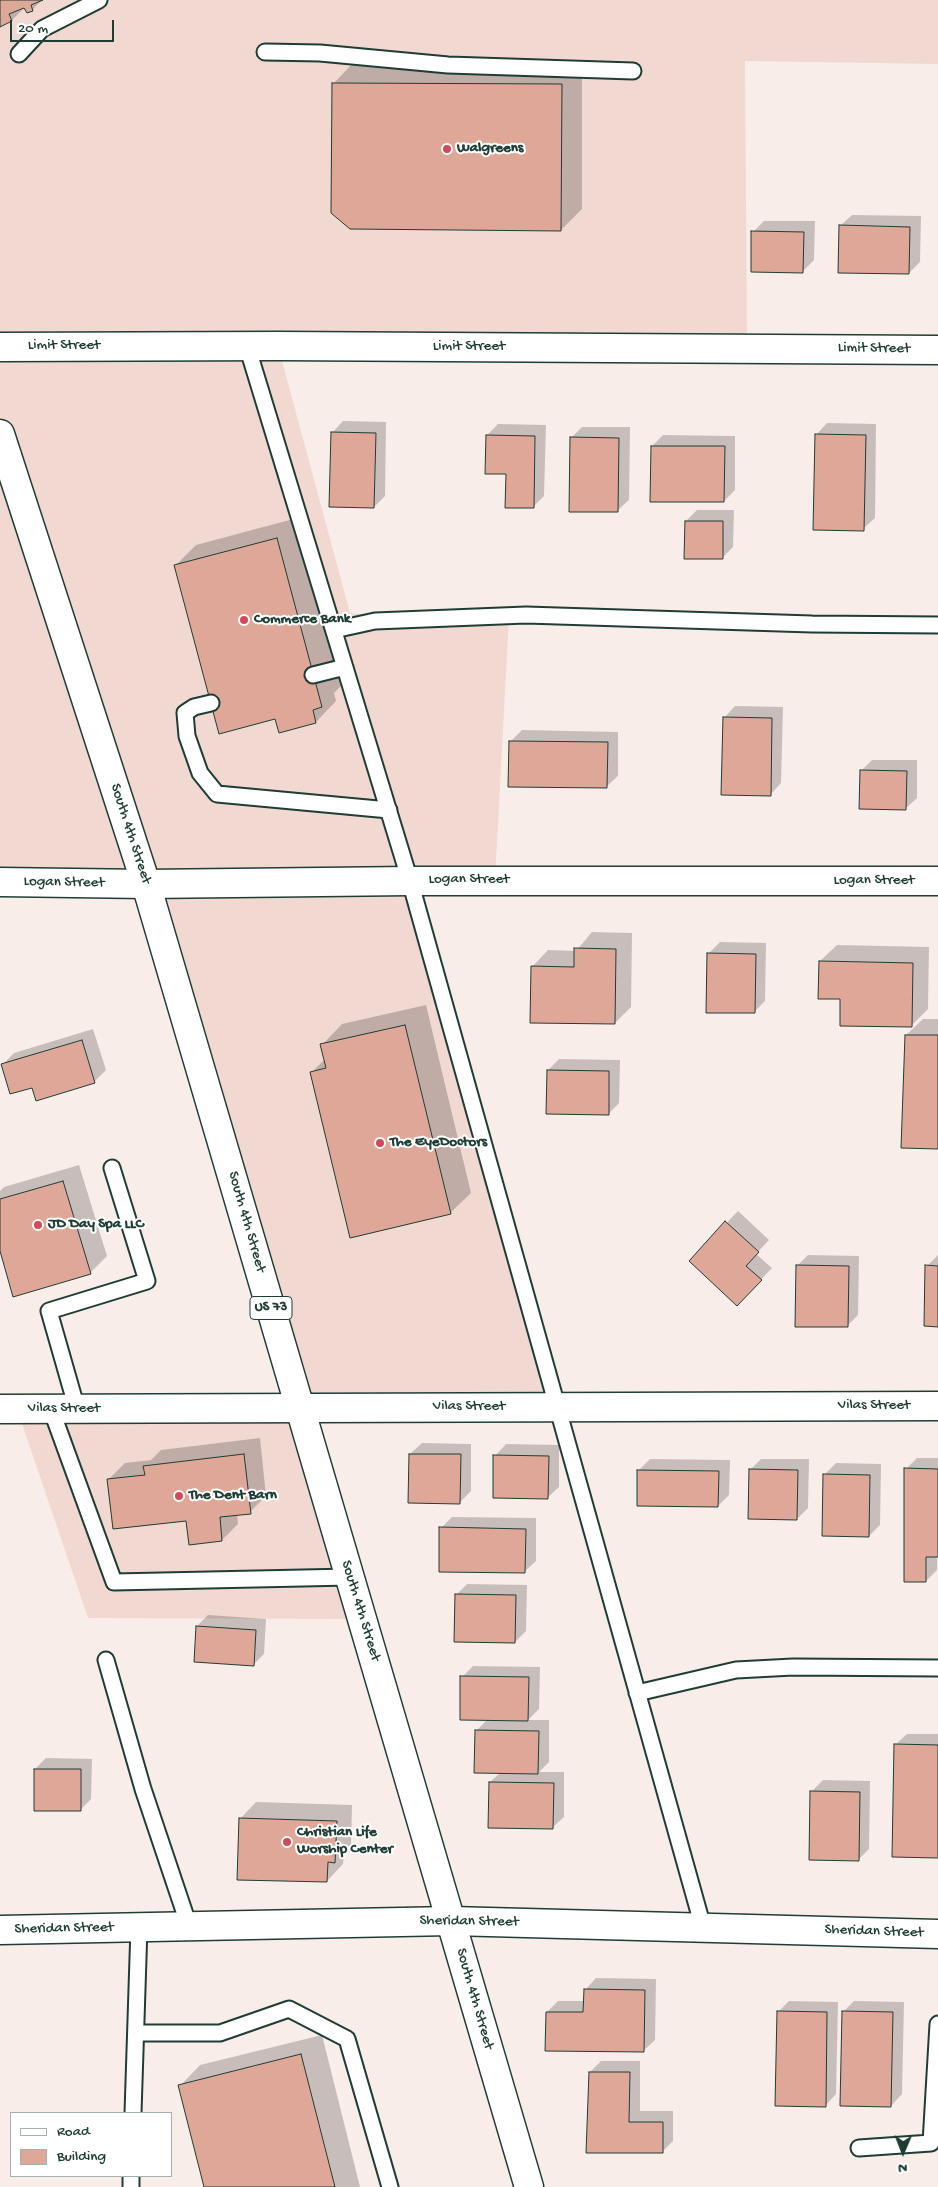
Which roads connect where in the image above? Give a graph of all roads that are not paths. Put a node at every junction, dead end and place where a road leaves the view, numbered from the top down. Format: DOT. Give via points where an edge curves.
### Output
graph roads {
  1 [pos="98,0"];
  2 [pos="265,52"];
  3 [pos="19,54"];
  4 [pos="633,71"];
  5 [pos="247,346"];
  6 [pos="0,347"];
  7 [pos="938,350"];
  8 [pos="0,434"];
  9 [pos="938,625"];
  10 [pos="334,630"];
  11 [pos="345,667"];
  12 [pos="313,676"];
  13 [pos="211,702"];
  14 [pos="389,810"];
  15 [pos="410,881"];
  16 [pos="938,881"];
  17 [pos="0,882"];
  18 [pos="146,884"];
  19 [pos="112,1168"];
  20 [pos="558,1406"];
  21 [pos="938,1406"];
  22 [pos="300,1408"];
  23 [pos="0,1409"];
  24 [pos="64,1409"];
  25 [pos="350,1577"];
  26 [pos="106,1660"];
  27 [pos="938,1668"];
  28 [pos="637,1693"];
  29 [pos="451,1920"];
  30 [pos="189,1926"];
  31 [pos="140,1927"];
  32 [pos="703,1927"];
  33 [pos="0,1930"];
  34 [pos="938,1934"];
  35 [pos="938,2024"];
  36 [pos="136,2033"];
  37 [pos="133,2112"];
  38 [pos="859,2148"];
  39 [pos="390,2187"];
  40 [pos="529,2187"];
  1 -- 3 [label="lane" via="42,29"];
  2 -- 4 [label="lane" via="320,53 448,65"];
  5 -- 6 [label="main road, Limit Street"];
  5 -- 7 [label="main road, Limit Street"];
  5 -- 10 [label="lane"];
  8 -- 18 [label="main road, South 4th Street / US 73"];
  9 -- 10 [label="lane" via="526,615 375,621"];
  10 -- 11 [label="lane"];
  11 -- 12 [label="lane"];
  11 -- 14 [label="lane"];
  13 -- 14 [label="lane" via="185,713 187,736 200,773 218,794"];
  14 -- 15 [label="lane"];
  15 -- 16 [label="main road, Logan Street"];
  15 -- 18 [label="main road, Logan Street"];
  15 -- 20 [label="lane"];
  17 -- 18 [label="main road, Logan Street"];
  18 -- 22 [label="main road, South 4th Street / US 73"];
  19 -- 24 [label="lane" via="147,1281 48,1311"];
  20 -- 21 [label="main road, Vilas Street"];
  20 -- 22 [label="main road, Vilas Street"];
  20 -- 28 [label="lane"];
  22 -- 24 [label="main road, Vilas Street"];
  22 -- 25 [label="main road, South 4th Street / US 73"];
  23 -- 24 [label="main road, Vilas Street"];
  24 -- 25 [label="lane" via="114,1582"];
  25 -- 29 [label="main road, South 4th Street / US 73"];
  26 -- 30 [label="lane" via="143,1790"];
  27 -- 28 [label="lane" via="792,1666 736,1670"];
  28 -- 32 [label="lane"];
  29 -- 30 [label="main road, Sheridan Street"];
  29 -- 32 [label="main road, Sheridan Street"];
  29 -- 40 [label="main road, South 4th Street / US 73"];
  30 -- 31 [label="main road, Sheridan Street"];
  31 -- 33 [label="main road, Sheridan Street"];
  31 -- 36 [label="lane"];
  32 -- 34 [label="main road, Sheridan Street"];
  35 -- 38 [label="lane" via="931,2143"];
  36 -- 37 [label="lane"];
  36 -- 39 [label="lane" via="220,2033 288,2009 347,2039"];
}
